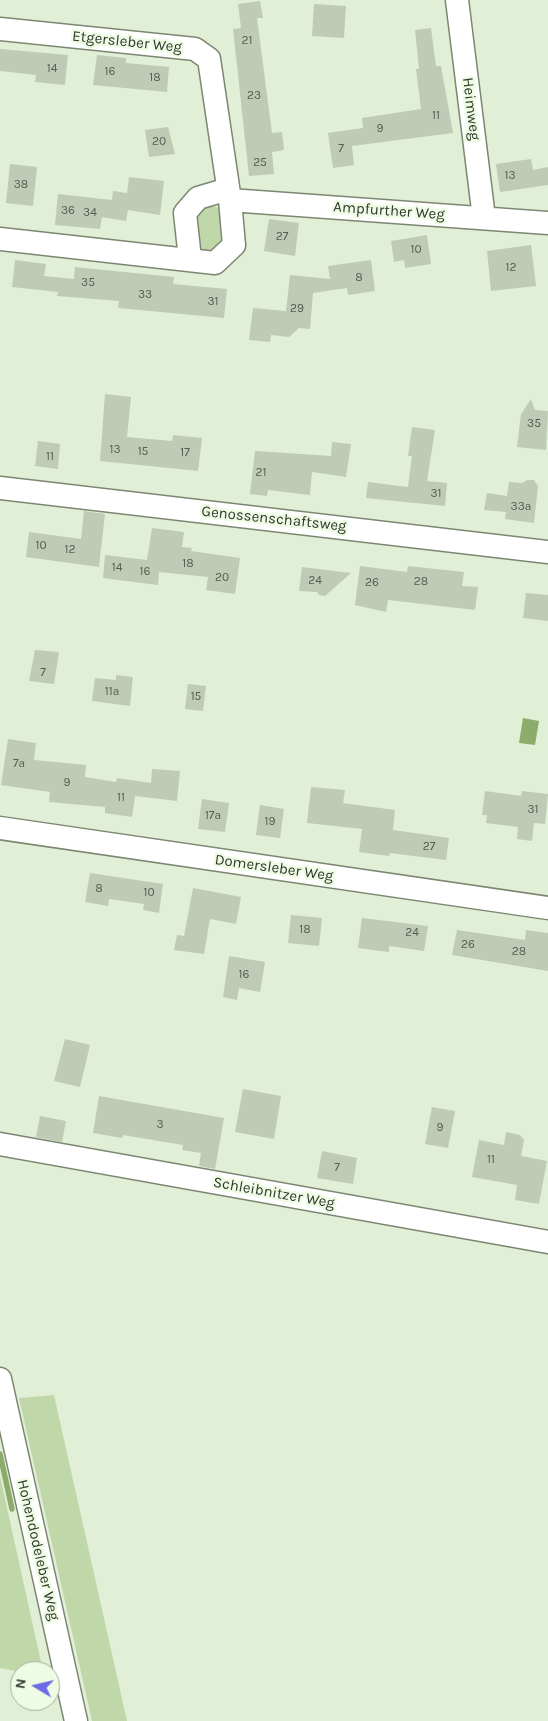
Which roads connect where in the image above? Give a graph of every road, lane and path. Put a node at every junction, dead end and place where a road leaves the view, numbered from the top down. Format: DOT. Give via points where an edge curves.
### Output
graph roads {
  1 [pos="457,0"];
  2 [pos="0,29"];
  3 [pos="229,195"];
  4 [pos="484,218"];
  5 [pos="548,223"];
  6 [pos="0,239"];
  7 [pos="190,260"];
  8 [pos="0,488"];
  9 [pos="548,552"];
  10 [pos="0,828"];
  11 [pos="548,908"];
  12 [pos="0,1144"];
  13 [pos="548,1242"];
  14 [pos="0,1379"];
  15 [pos="76,1721"];
  1 -- 4 [label="street, Heimweg"];
  2 -- 3 [label="street, Etgersleber Weg" via="195,48 209,59"];
  3 -- 4 [label="street, Ampfurther Weg"];
  3 -- 7 [label="street" via="198,198 185,214"];
  3 -- 7 [label="street, Etgersleber Weg" via="234,244 215,263"];
  4 -- 5 [label="street, Ampfurther Weg"];
  6 -- 7 [label="street, Etgersleber Weg"];
  8 -- 9 [label="street, Genossenschaftsweg"];
  10 -- 11 [label="street, Domersleber Weg"];
  12 -- 13 [label="street, Schleibnitzer Weg"];
  14 -- 15 [label="street, Hohendodeleber Weg"];
}
